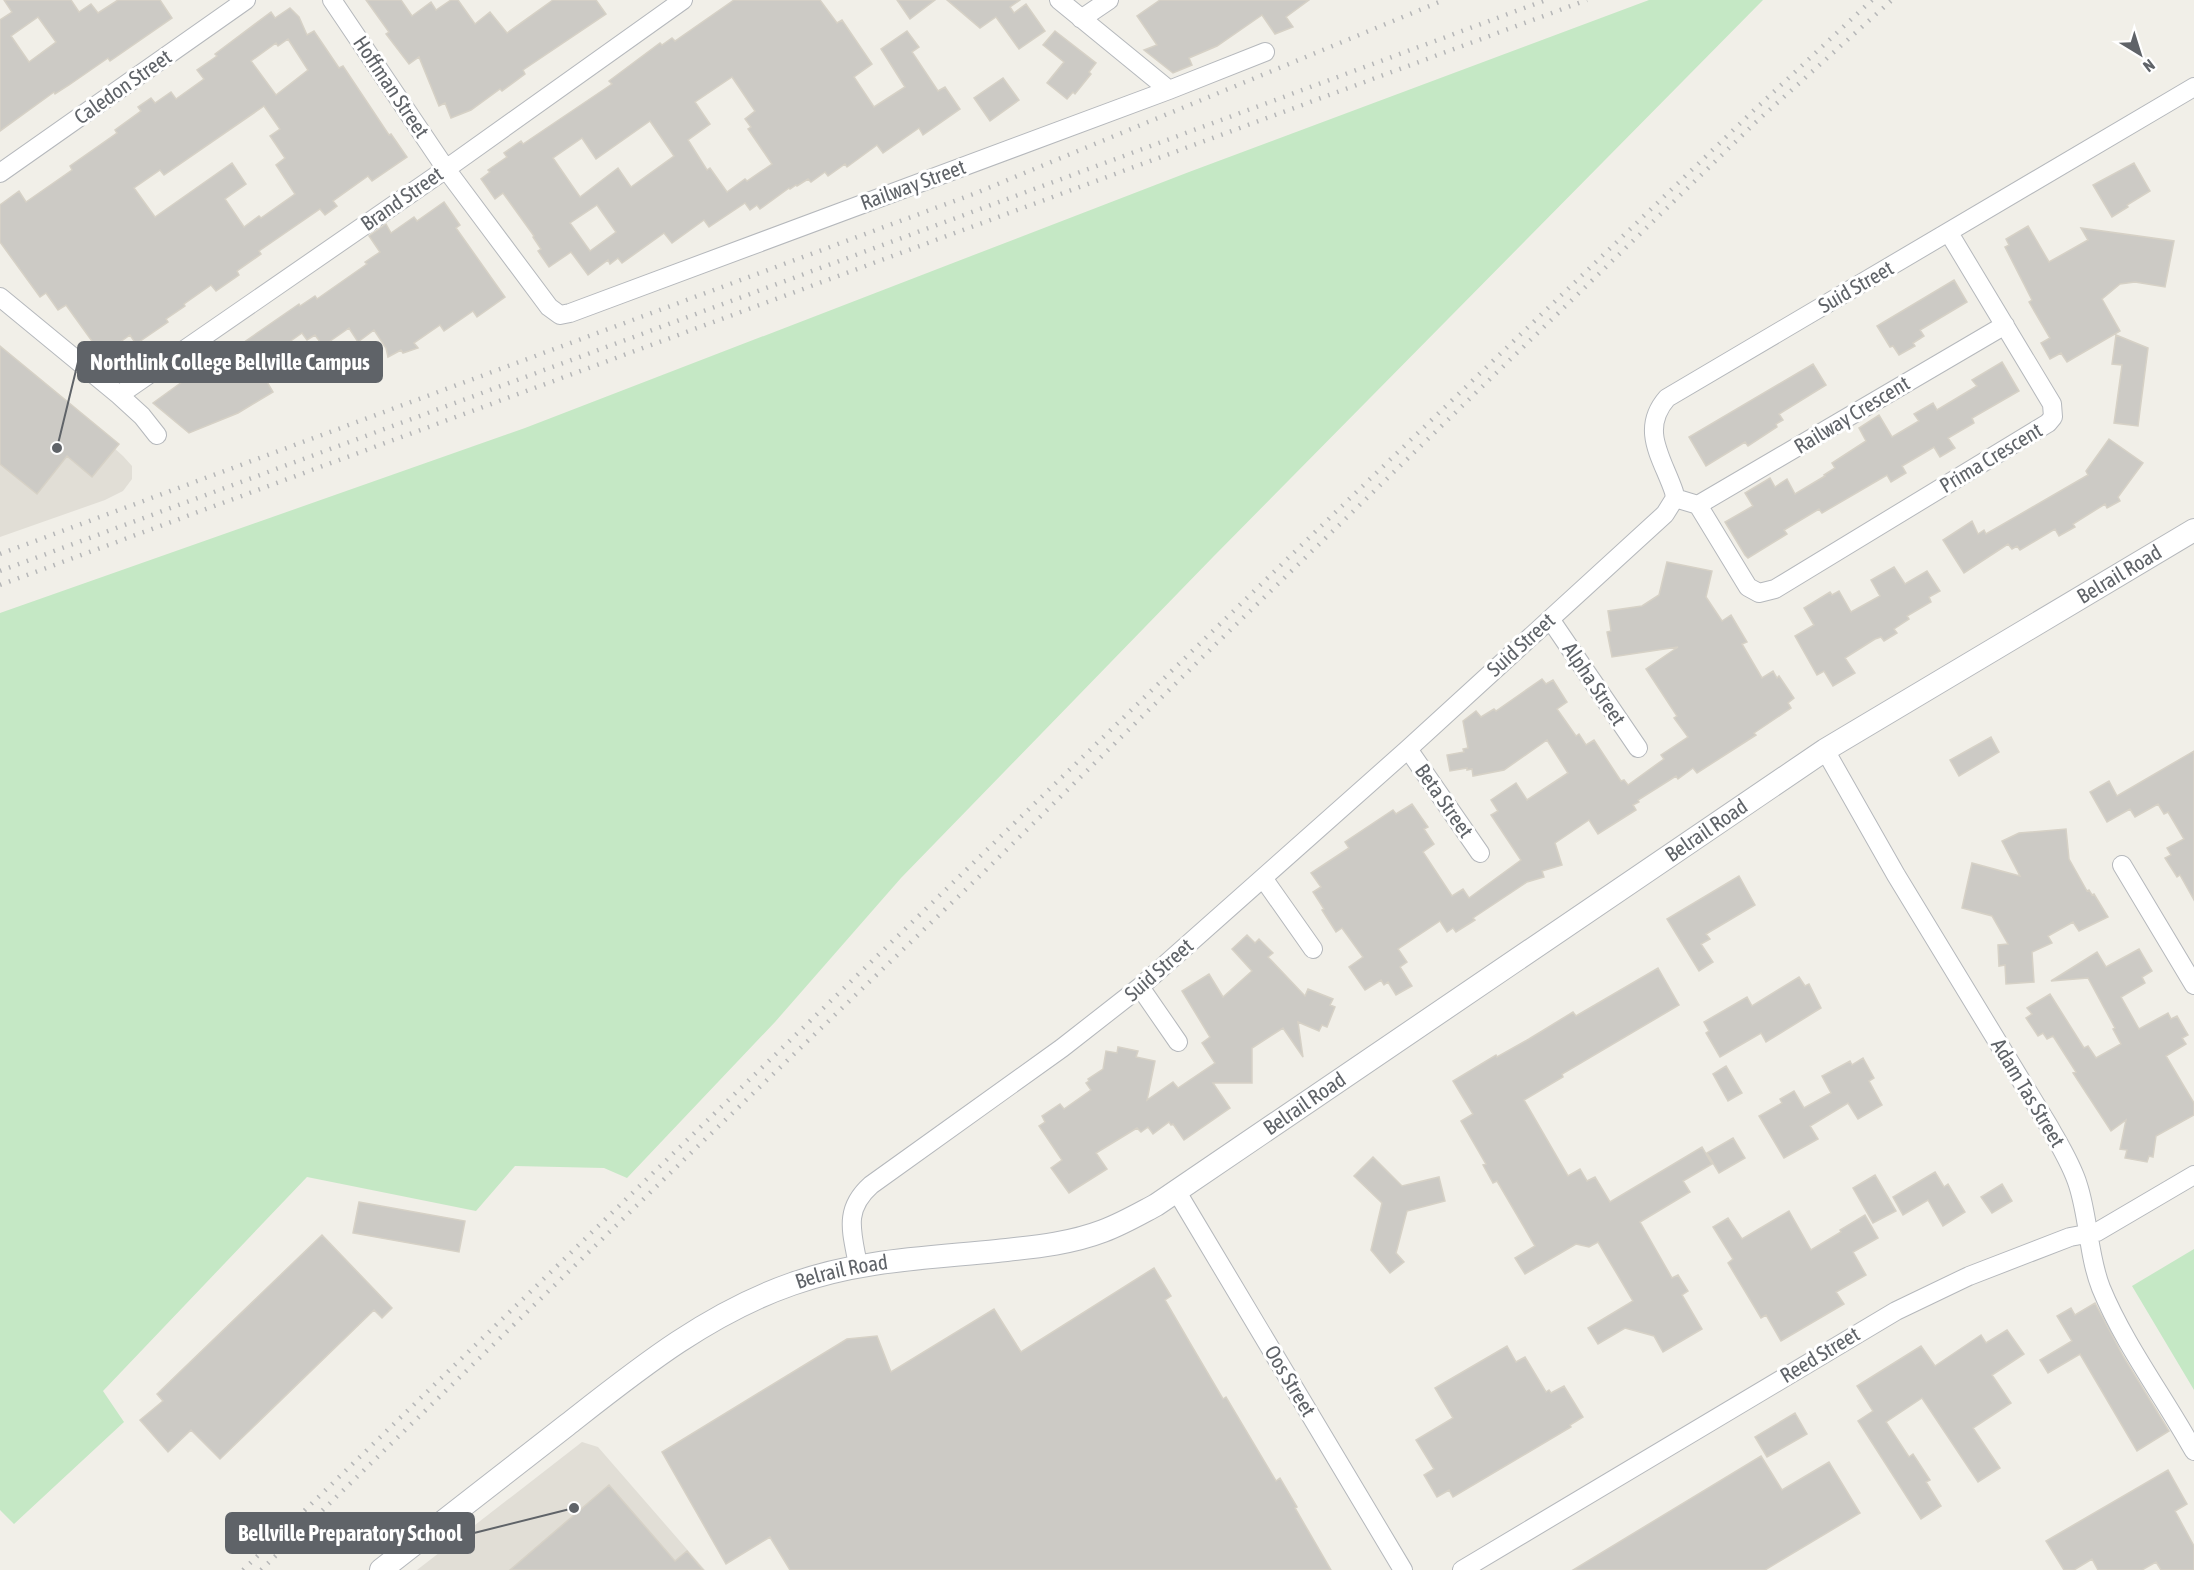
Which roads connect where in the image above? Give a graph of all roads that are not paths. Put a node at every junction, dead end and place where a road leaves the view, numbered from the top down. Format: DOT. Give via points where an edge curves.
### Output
graph roads {
  1 [pos="246,0"];
  2 [pos="333,0"];
  3 [pos="683,0"];
  4 [pos="1059,0"];
  5 [pos="1109,0"];
  6 [pos="1082,19"];
  7 [pos="1265,52"];
  8 [pos="2194,87"];
  9 [pos="1168,90"];
  10 [pos="446,168"];
  11 [pos="0,173"];
  12 [pos="1949,232"];
  13 [pos="0,297"];
  14 [pos="560,315"];
  15 [pos="2005,325"];
  16 [pos="119,395"];
  17 [pos="157,435"];
  18 [pos="1675,498"];
  19 [pos="1698,505"];
  20 [pos="2194,530"];
  21 [pos="1550,619"];
  22 [pos="1638,748"];
  23 [pos="1408,749"];
  24 [pos="1825,750"];
  25 [pos="1480,853"];
  26 [pos="2122,865"];
  27 [pos="1263,878"];
  28 [pos="1313,949"];
  29 [pos="2194,985"];
  30 [pos="1140,987"];
  31 [pos="1178,1042"];
  32 [pos="2194,1175"];
  33 [pos="1176,1192"];
  34 [pos="2087,1234"];
  35 [pos="858,1265"];
  36 [pos="2194,1451"];
  37 [pos="381,1570"];
  38 [pos="1403,1570"];
  39 [pos="1462,1570"];
  1 -- 11 [label="street, Caledon Street"];
  2 -- 10 [label="street, Hoffman Street"];
  3 -- 10 [label="street, Brand Street"];
  4 -- 6 [label="street"];
  5 -- 6 [label="street"];
  6 -- 9 [label="street"];
  7 -- 9 [label="street, Railway Street"];
  8 -- 12 [label="street, Suid Street"];
  9 -- 14 [label="street, Railway Street"];
  10 -- 14 [label="street, Hoffman Street" via="549,307"];
  10 -- 16 [label="street, Brand Street"];
  12 -- 15 [label="street, Prima Crescent"];
  12 -- 18 [label="street, Suid Street" via="1667,398 1657,412 1653,431"];
  13 -- 16 [label="street"];
  15 -- 19 [label="street, Railway Crescent"];
  15 -- 19 [label="street, Prima Crescent" via="2052,404 2053,417 2048,423 1775,589 1759,593 1748,588"];
  16 -- 17 [label="street"];
  18 -- 19 [label="street"];
  18 -- 21 [label="street, Suid Street" via="1660,519"];
  20 -- 24 [label="street, Belrail Road"];
  21 -- 22 [label="street, Alpha Street"];
  21 -- 23 [label="street, Suid Street"];
  23 -- 25 [label="street, Beta Street"];
  23 -- 27 [label="street, Suid Street"];
  24 -- 33 [label="street, Belrail Road"];
  24 -- 34 [label="street, Adam Tas Street" via="2050,1128 2079,1187"];
  26 -- 29 [label="street"];
  27 -- 28 [label="street"];
  27 -- 30 [label="street, Suid Street"];
  30 -- 31 [label="street"];
  30 -- 35 [label="street, Suid Street" via="859,1195 851,1224"];
  32 -- 34 [label="street, Reed Street" via="2097,1232"];
  33 -- 35 [label="street, Belrail Road" via="1129,1220 1074,1240"];
  33 -- 38 [label="street, Oos Street"];
  34 -- 36 [label="street, Adam Tas Street" via="2108,1303"];
  34 -- 39 [label="street, Reed Street" via="1969,1276 1896,1311"];
  35 -- 37 [label="street, Belrail Road" via="759,1296 688,1334"];
}
